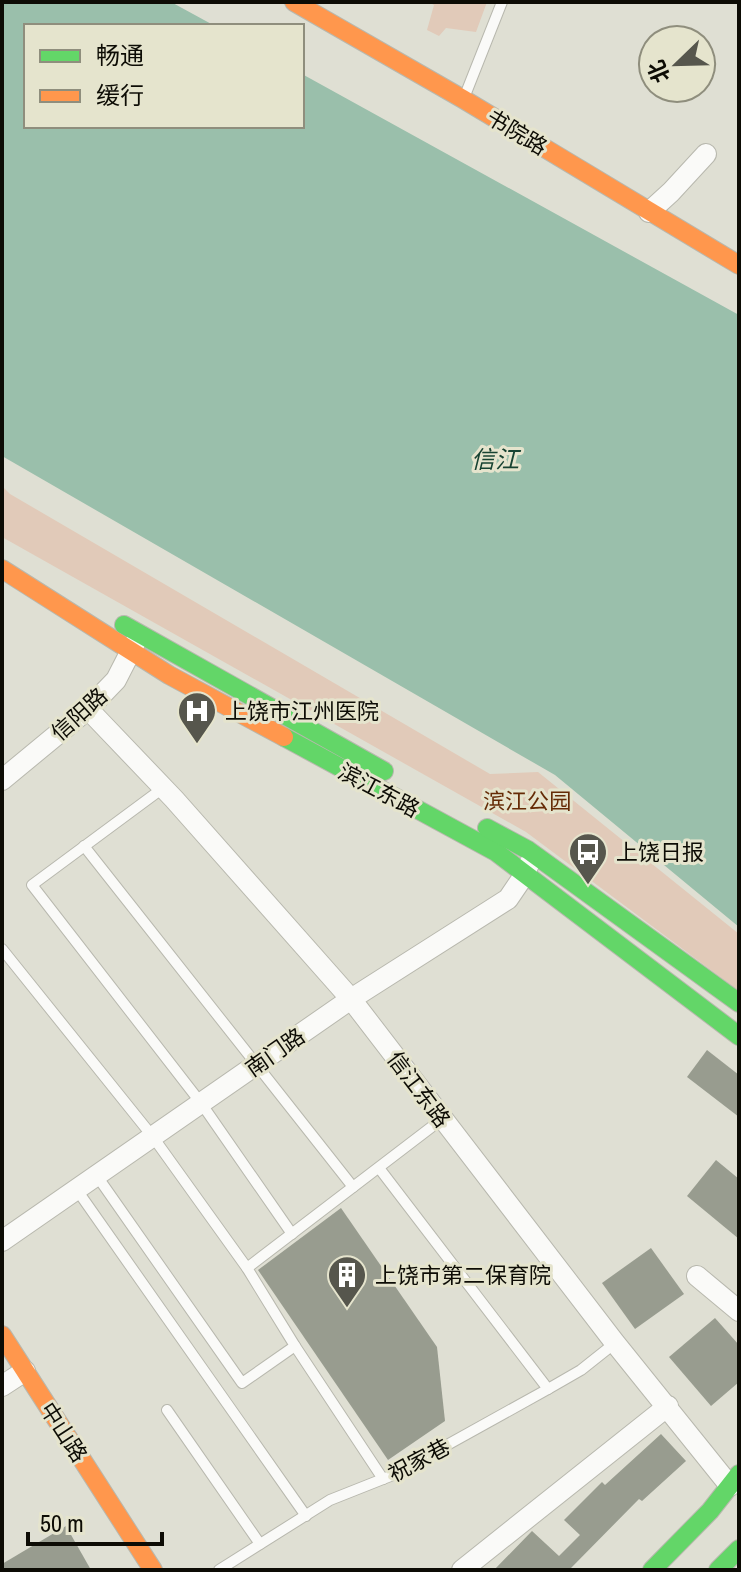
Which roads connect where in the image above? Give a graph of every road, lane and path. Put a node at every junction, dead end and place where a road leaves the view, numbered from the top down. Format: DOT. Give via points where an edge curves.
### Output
graph roads {
  1 [pos="294,2"];
  2 [pos="502,2"];
  3 [pos="463,99"];
  4 [pos="706,154"];
  5 [pos="649,212"];
  6 [pos="739,265"];
  7 [pos="2,553"];
  8 [pos="2,569"];
  9 [pos="135,642"];
  10 [pos="88,709"];
  11 [pos="2,780"];
  12 [pos="163,788"];
  13 [pos="84,846"];
  14 [pos="532,853"];
  15 [pos="525,874"];
  16 [pos="2,949"];
  17 [pos="351,999"];
  18 [pos="739,1003"];
  19 [pos="739,1036"];
  20 [pos="255,1066"];
  21 [pos="201,1103"];
  22 [pos="442,1119"];
  23 [pos="153,1137"];
  24 [pos="379,1168"];
  25 [pos="97,1176"];
  26 [pos="353,1187"];
  27 [pos="77,1190"];
  28 [pos="292,1234"];
  29 [pos="2,1241"];
  30 [pos="247,1268"];
  31 [pos="697,1276"];
  32 [pos="739,1311"];
  33 [pos="2,1335"];
  34 [pos="615,1343"];
  35 [pos="295,1346"];
  36 [pos="25,1371"];
  37 [pos="2,1386"];
  38 [pos="548,1389"];
  39 [pos="668,1406"];
  40 [pos="167,1410"];
  41 [pos="383,1479"];
  42 [pos="734,1480"];
  43 [pos="306,1516"];
  44 [pos="260,1544"];
  45 [pos="739,1549"];
  46 [pos="153,1570"];
  47 [pos="219,1570"];
  48 [pos="462,1570"];
  49 [pos="652,1570"];
  50 [pos="718,1570"];
  1 -- 3 [label="main road, 书院路"];
  2 -- 3 [label="lane"];
  3 -- 5 [label="main road, 书院路"];
  4 -- 5 [label="street"];
  5 -- 6 [label="main road, 书院路"];
  7 -- 9 [label="main road, 滨江东路"];
  8 -- 9 [label="main road, 滨江东路"];
  9 -- 10 [label="street, 信阳路" via="116,680"];
  9 -- 14 [label="main road, 滨江东路"];
  9 -- 15 [label="main road, 滨江东路" via="169,675 496,852"];
  10 -- 11 [label="street, 信阳路"];
  10 -- 12 [label="street, 信江东路"];
  12 -- 13 [label="lane"];
  12 -- 17 [label="street, 信江东路"];
  13 -- 20 [label="lane"];
  13 -- 21 [label="lane" via="32,885"];
  14 -- 15 [label="street, 南门路"];
  14 -- 18 [label="main road, 滨江东路"];
  15 -- 17 [label="street, 南门路" via="508,899"];
  15 -- 19 [label="main road, 滨江东路"];
  16 -- 23 [label="lane"];
  17 -- 20 [label="street, 南门路"];
  17 -- 22 [label="street, 信江东路"];
  20 -- 21 [label="street, 南门路"];
  20 -- 26 [label="lane"];
  21 -- 23 [label="street, 南门路"];
  21 -- 28 [label="lane"];
  22 -- 24 [label="lane"];
  22 -- 34 [label="street, 信江东路"];
  23 -- 25 [label="street, 南门路"];
  23 -- 30 [label="lane"];
  24 -- 26 [label="lane"];
  24 -- 38 [label="lane"];
  25 -- 27 [label="street, 南门路"];
  25 -- 35 [label="lane" via="242,1383"];
  26 -- 28 [label="lane" via="314,1223"];
  27 -- 29 [label="street, 南门路"];
  27 -- 43 [label="lane"];
  28 -- 30 [label="lane"];
  30 -- 35 [label="lane"];
  31 -- 32 [label="street"];
  33 -- 36 [label="main road, 中山路"];
  34 -- 38 [label="lane, 祝家巷"];
  34 -- 39 [label="street, 信江东路"];
  35 -- 41 [label="lane"];
  36 -- 37 [label="street"];
  36 -- 46 [label="main road, 中山路"];
  38 -- 41 [label="lane, 祝家巷"];
  39 -- 42 [label="street, 信江东路"];
  39 -- 48 [label="street"];
  40 -- 44 [label="lane"];
  41 -- 43 [label="lane, 祝家巷" via="330,1500"];
  42 -- 49 [label="main road"];
  43 -- 44 [label="lane, 祝家巷"];
  44 -- 47 [label="lane, 祝家巷"];
  45 -- 50 [label="main road"];
}
